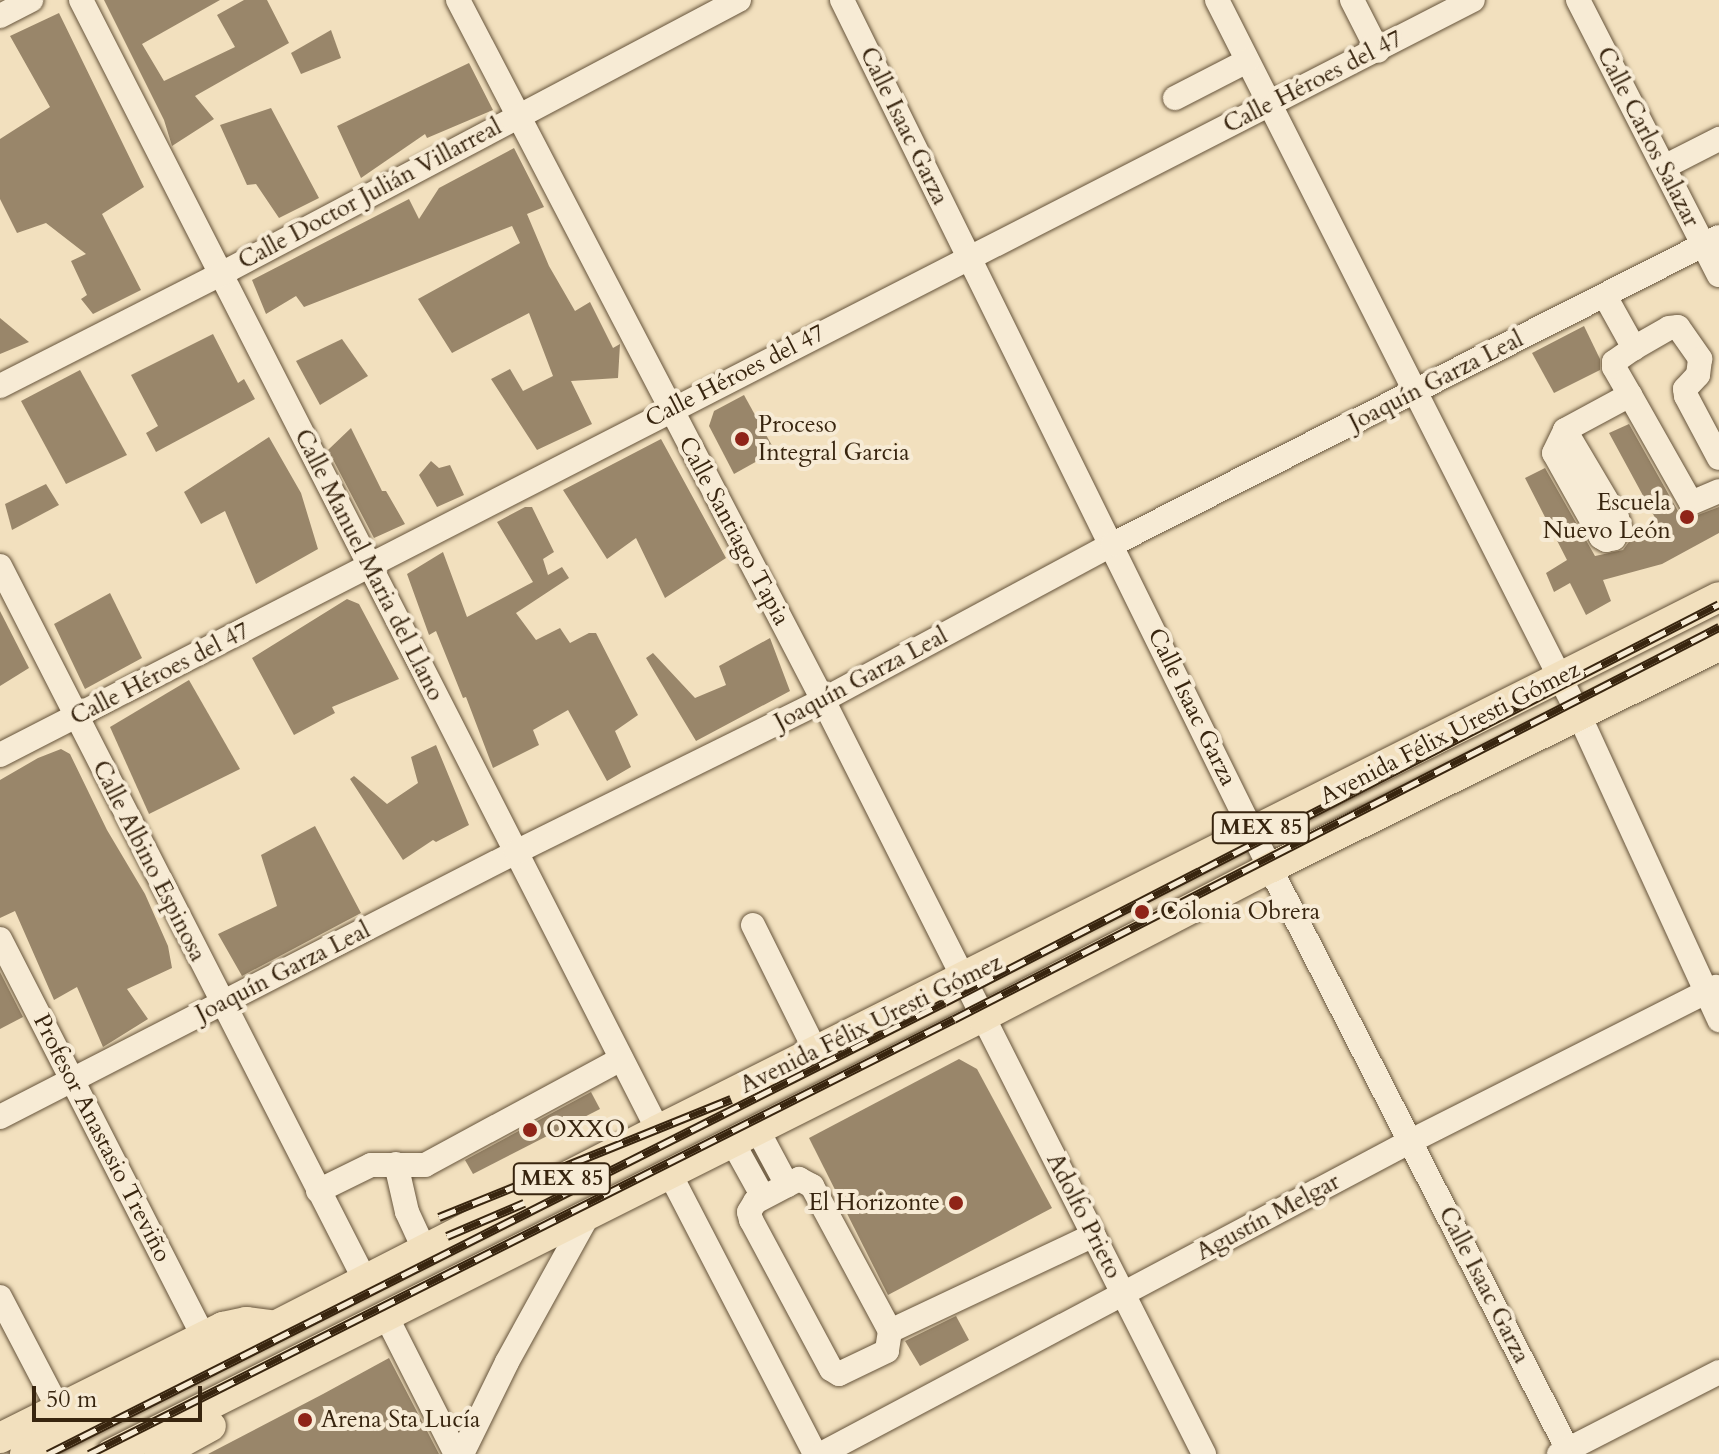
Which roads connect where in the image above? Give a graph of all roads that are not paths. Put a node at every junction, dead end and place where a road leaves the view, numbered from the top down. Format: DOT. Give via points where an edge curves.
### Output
graph roads {
  1 [pos="31,0"];
  2 [pos="81,0"];
  3 [pos="458,0"];
  4 [pos="739,0"];
  5 [pos="842,0"];
  6 [pos="1217,0"];
  7 [pos="1352,0"];
  8 [pos="1473,0"];
  9 [pos="1578,0"];
  10 [pos="0,16"];
  11 [pos="1378,51"];
  12 [pos="1247,61"];
  13 [pos="1175,98"];
  14 [pos="1269,104"];
  15 [pos="518,115"];
  16 [pos="1719,139"];
  17 [pos="1664,167"];
  18 [pos="1711,241"];
  19 [pos="968,256"];
  20 [pos="221,274"];
  21 [pos="1719,275"];
  22 [pos="1605,296"];
  23 [pos="1634,348"];
  24 [pos="0,386"];
  25 [pos="1415,391"];
  26 [pos="1630,395"];
  27 [pos="669,409"];
  28 [pos="1565,430"];
  29 [pos="1719,458"];
  30 [pos="1719,491"];
  31 [pos="1113,544"];
  32 [pos="0,566"];
  33 [pos="369,566"];
  34 [pos="1719,597"];
  35 [pos="1719,646"];
  36 [pos="1560,677"];
  37 [pos="823,700"];
  38 [pos="1579,715"];
  39 [pos="76,716"];
  40 [pos="0,755"];
  41 [pos="1253,832"];
  42 [pos="516,852"];
  43 [pos="1270,868"];
  44 [pos="753,925"];
  45 [pos="0,939"];
  46 [pos="963,979"];
  47 [pos="1712,990"];
  48 [pos="221,1004"];
  49 [pos="982,1017"];
  50 [pos="1719,1020"];
  51 [pos="816,1052"];
  52 [pos="621,1059"];
  53 [pos="73,1080"];
  54 [pos="0,1117"];
  55 [pos="658,1130"];
  56 [pos="745,1135"];
  57 [pos="1411,1141"];
  58 [pos="396,1164"];
  59 [pos="670,1174"];
  60 [pos="787,1185"];
  61 [pos="318,1191"];
  62 [pos="763,1197"];
  63 [pos="588,1215"];
  64 [pos="1094,1235"];
  65 [pos="425,1251"];
  66 [pos="366,1282"];
  67 [pos="1122,1294"];
  68 [pos="0,1297"];
  69 [pos="386,1316"];
  70 [pos="279,1327"];
  71 [pos="890,1331"];
  72 [pos="204,1337"];
  73 [pos="1719,1372"];
  74 [pos="58,1408"];
  75 [pos="0,1438"];
  76 [pos="152,1446"];
  77 [pos="1566,1453"];
  78 [pos="25,1454"];
  79 [pos="111,1454"];
  80 [pos="459,1454"];
  81 [pos="818,1454"];
  82 [pos="1204,1454"];
  1 -- 10 [label="street"];
  2 -- 20 [label="street, Calle Manuel Maria del Llano"];
  3 -- 15 [label="street, Calle Santiago Tapia"];
  4 -- 15 [label="street, Calle Doctor Julián Villarreal"];
  5 -- 19 [label="street, Calle Isaac Garza"];
  6 -- 12 [label="street"];
  7 -- 11 [label="street"];
  8 -- 11 [label="street, Calle Héroes del 47"];
  9 -- 17 [label="street, Calle Carlos Salazar"];
  11 -- 14 [label="street, Calle Héroes del 47"];
  12 -- 13 [label="street"];
  12 -- 14 [label="street"];
  14 -- 19 [label="street, Calle Héroes del 47"];
  14 -- 25 [label="street"];
  15 -- 20 [label="street, Calle Doctor Julián Villarreal"];
  15 -- 27 [label="street, Calle Santiago Tapia"];
  16 -- 17 [label="street"];
  17 -- 18 [label="street, Calle Carlos Salazar"];
  18 -- 21 [label="street, Calle Carlos Salazar"];
  18 -- 22 [label="street, Joaquín Garza Leal"];
  19 -- 27 [label="street, Calle Héroes del 47"];
  19 -- 31 [label="street, Calle Isaac Garza"];
  20 -- 24 [label="street, Calle Doctor Julián Villarreal"];
  20 -- 33 [label="street, Calle Manuel Maria del Llano"];
  22 -- 23 [label="street"];
  22 -- 25 [label="street, Joaquín Garza Leal"];
  23 -- 26 [label="street" via="1614,362"];
  23 -- 29 [label="street" via="1678,327 1700,359 1686,396"];
  25 -- 31 [label="street, Joaquín Garza Leal"];
  25 -- 36 [label="street"];
  26 -- 28 [label="street"];
  26 -- 30 [label="street" via="1691,503"];
  27 -- 33 [label="street, Calle Héroes del 47"];
  27 -- 37 [label="street, Calle Santiago Tapia"];
  31 -- 37 [label="street, Joaquín Garza Leal"];
  31 -- 41 [label="street, Calle Isaac Garza"];
  32 -- 39 [label="street, Calle Albino Espinosa"];
  33 -- 39 [label="street, Calle Héroes del 47"];
  33 -- 42 [label="street, Calle Manuel Maria del Llano"];
  34 -- 36 [label="main road, Avenida Félix Uresti Gómez / MEX 85"];
  35 -- 38 [label="main road, Avenida Félix Uresti Gómez / MEX 85"];
  36 -- 38 [label="street"];
  36 -- 41 [label="main road, Avenida Félix Uresti Gómez / MEX 85"];
  37 -- 42 [label="street, Joaquín Garza Leal"];
  37 -- 46 [label="street, Calle Santiago Tapia"];
  38 -- 43 [label="main road, Avenida Félix Uresti Gómez / MEX 85"];
  38 -- 47 [label="street"];
  39 -- 40 [label="street, Calle Héroes del 47"];
  39 -- 48 [label="street, Calle Albino Espinosa"];
  41 -- 43 [label="street, Calle Isaac Garza"];
  41 -- 46 [label="main road, Avenida Félix Uresti Gómez / MEX 85"];
  42 -- 48 [label="street, Joaquín Garza Leal"];
  42 -- 52 [label="street, Calle Manuel Maria del Llano"];
  43 -- 49 [label="main road, Avenida Félix Uresti Gómez / MEX 85"];
  43 -- 57 [label="street, Calle Isaac Garza"];
  44 -- 51 [label="street"];
  45 -- 53 [label="street, Profesor Anastasio Treviño"];
  46 -- 49 [label="street, Adolfo Prieto"];
  46 -- 51 [label="main road, Avenida Félix Uresti Gómez / MEX 85"];
  47 -- 50 [label="street"];
  47 -- 57 [label="street, Agustín Melgar"];
  48 -- 53 [label="street, Joaquín Garza Leal"];
  48 -- 61 [label="street, Calle Albino Espinosa"];
  49 -- 56 [label="main road, Avenida Félix Uresti Gómez / MEX 85"];
  49 -- 64 [label="street, Adolfo Prieto"];
  51 -- 55 [label="main road, Avenida Félix Uresti Gómez / MEX 85"];
  52 -- 55 [label="street, Calle Manuel Maria del Llano"];
  52 -- 58 [label="street" via="425,1165"];
  53 -- 54 [label="street, Joaquín Garza Leal"];
  53 -- 72 [label="street, Profesor Anastasio Treviño"];
  55 -- 65 [label="main road, Avenida Félix Uresti Gómez / MEX 85"];
  56 -- 59 [label="main road, Avenida Félix Uresti Gómez / MEX 85"];
  56 -- 60 [label="street"];
  56 -- 62 [label="street"];
  57 -- 67 [label="street, Agustín Melgar"];
  57 -- 77 [label="street, Calle Isaac Garza"];
  58 -- 61 [label="street" via="371,1165"];
  58 -- 65 [label="street" via="407,1212"];
  59 -- 63 [label="main road, Avenida Félix Uresti Gómez / MEX 85"];
  59 -- 81 [label="street"];
  60 -- 62 [label="street"];
  60 -- 71 [label="street" via="799,1179 812,1186"];
  61 -- 66 [label="street, Calle Albino Espinosa"];
  62 -- 71 [label="street" via="750,1207 751,1220 831,1369 839,1374 880,1356 890,1346"];
  63 -- 69 [label="main road, Avenida Félix Uresti Gómez / MEX 85"];
  63 -- 80 [label="street"];
  64 -- 67 [label="street, Adolfo Prieto"];
  64 -- 71 [label="street"];
  65 -- 66 [label="main road, Avenida Félix Uresti Gómez / MEX 85"];
  66 -- 70 [label="main road, Avenida Félix Uresti Gómez / MEX 85"];
  67 -- 81 [label="street, Agustín Melgar"];
  67 -- 82 [label="street, Adolfo Prieto"];
  68 -- 74 [label="street"];
  69 -- 76 [label="main road, Avenida Félix Uresti Gómez / MEX 85" via="298,1359"];
  69 -- 80 [label="street"];
  70 -- 72 [label="main road" via="246,1322"];
  70 -- 78 [label="main road, Avenida Félix Uresti Gómez / MEX 85"];
  72 -- 74 [label="main road"];
  73 -- 77 [label="street"];
  74 -- 75 [label="main road"];
  76 -- 79 [label="main road, Avenida Félix Uresti Gómez / MEX 85"];
}
